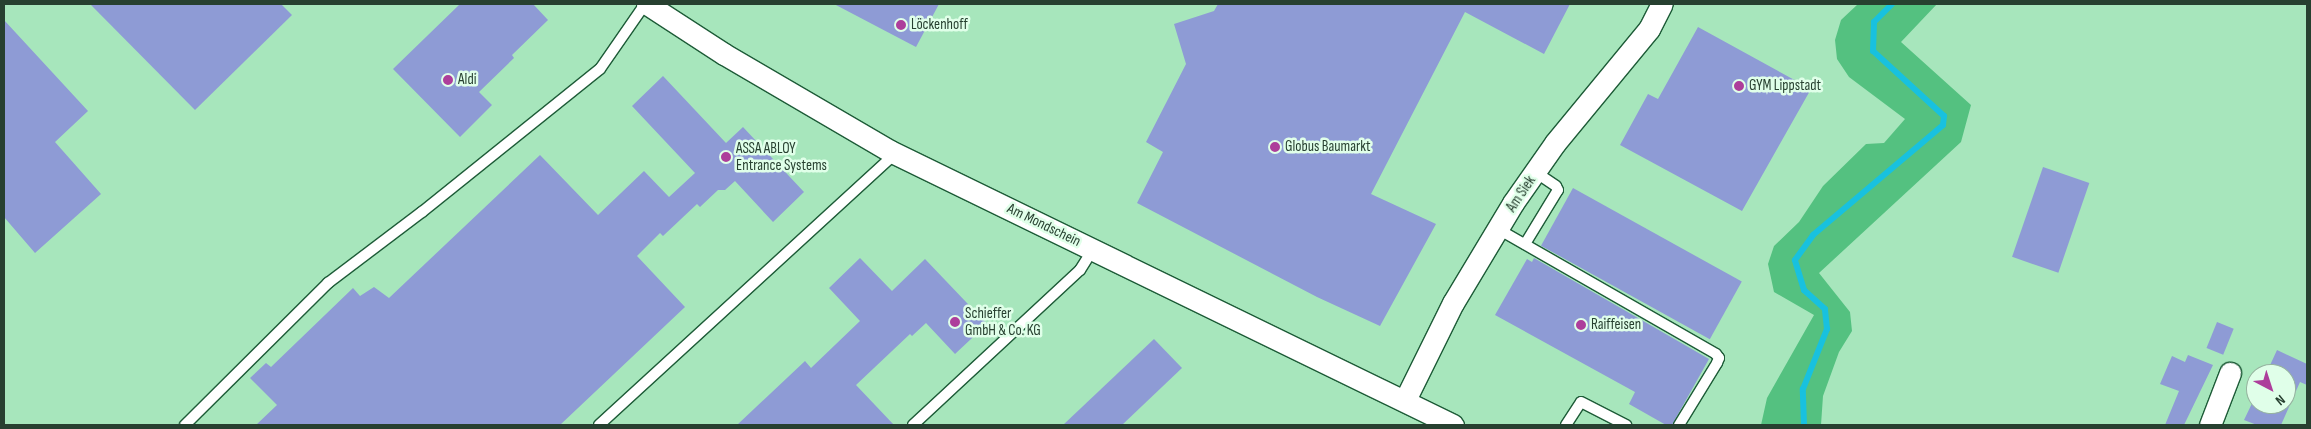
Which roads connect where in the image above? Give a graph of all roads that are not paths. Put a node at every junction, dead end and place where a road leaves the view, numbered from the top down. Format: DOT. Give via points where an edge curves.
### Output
graph roads {
  1 [pos="646,4"];
  2 [pos="1662,4"];
  3 [pos="895,154"];
  4 [pos="1535,172"];
  5 [pos="1498,229"];
  6 [pos="1525,244"];
  7 [pos="1094,250"];
  8 [pos="2230,373"];
  9 [pos="1405,400"];
  10 [pos="2213,424"];
  11 [pos="185,425"];
  12 [pos="599,425"];
  13 [pos="913,425"];
  14 [pos="1453,425"];
  15 [pos="1566,425"];
  16 [pos="1626,425"];
  17 [pos="1679,425"];
  1 -- 3 [label="street, Am Mondschein" via="724,54"];
  1 -- 11 [label="lane" via="600,69 328,283"];
  2 -- 4 [label="street, Am Siek" via="1649,29"];
  3 -- 7 [label="street, Am Mondschein"];
  3 -- 12 [label="lane"];
  4 -- 5 [label="street, Am Siek"];
  4 -- 6 [label="lane" via="1558,190"];
  5 -- 6 [label="lane"];
  5 -- 9 [label="street, Am Siek" via="1453,303"];
  6 -- 17 [label="lane" via="1716,354 1717,362"];
  7 -- 9 [label="street, Am Mondschein"];
  7 -- 13 [label="lane" via="1080,270"];
  8 -- 10 [label="street"];
  9 -- 14 [label="street, Am Mondschein"];
  15 -- 16 [label="lane" via="1581,402"];
}
